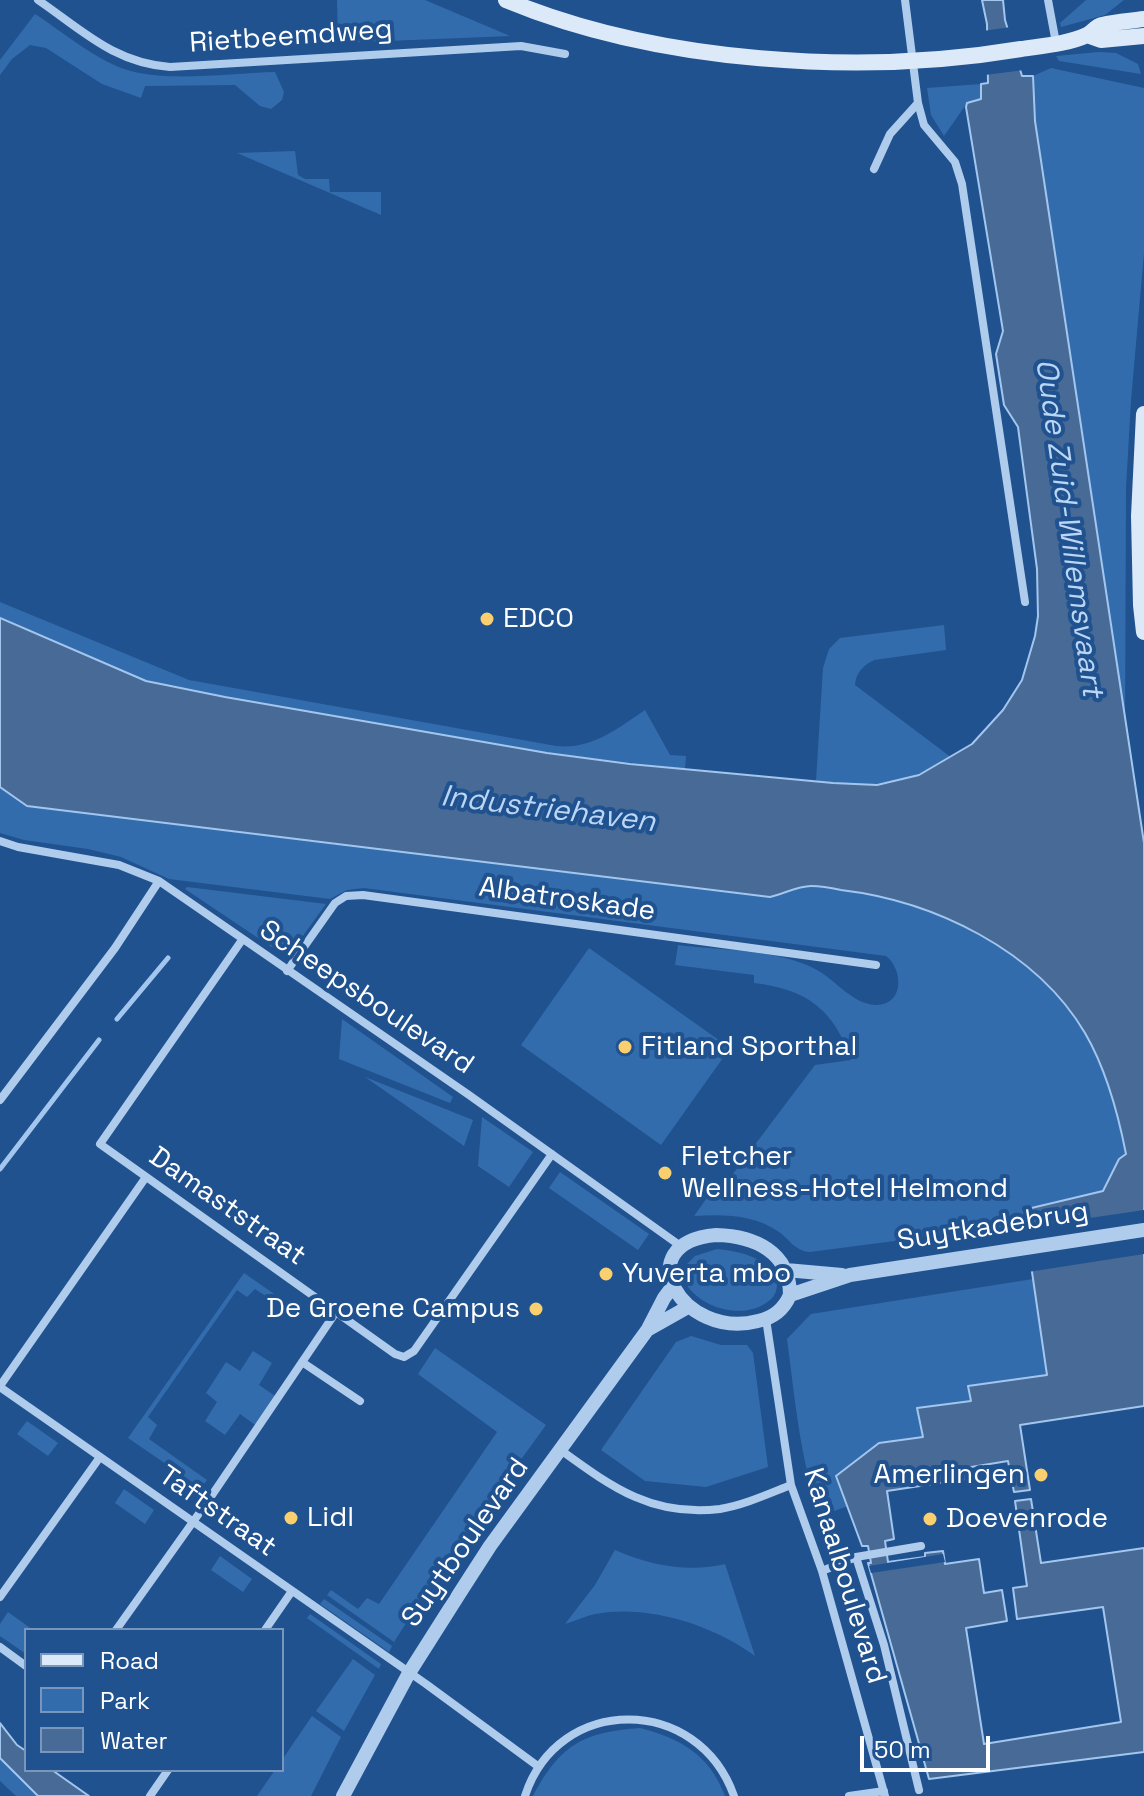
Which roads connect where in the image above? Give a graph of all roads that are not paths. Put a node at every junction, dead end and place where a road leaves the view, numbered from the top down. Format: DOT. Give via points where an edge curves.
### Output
graph roads {
  1 [pos="38,0"];
  2 [pos="506,0"];
  3 [pos="905,0"];
  4 [pos="1048,0"];
  5 [pos="1144,19"];
  6 [pos="1087,35"];
  7 [pos="1144,36"];
  8 [pos="1056,43"];
  9 [pos="565,54"];
  10 [pos="912,61"];
  11 [pos="918,103"];
  12 [pos="874,169"];
  13 [pos="1144,414"];
  14 [pos="1025,602"];
  15 [pos="1144,632"];
  16 [pos="0,841"];
  17 [pos="159,881"];
  18 [pos="242,940"];
  19 [pos="876,965"];
  20 [pos="287,971"];
  21 [pos="4,1086"];
  22 [pos="0,1100"];
  23 [pos="552,1154"];
  24 [pos="146,1177"];
  25 [pos="1144,1230"];
  26 [pos="682,1247"];
  27 [pos="786,1270"];
  28 [pos="850,1275"];
  29 [pos="673,1286"];
  30 [pos="790,1295"];
  31 [pos="688,1307"];
  32 [pos="336,1312"];
  33 [pos="766,1319"];
  34 [pos="648,1329"];
  35 [pos="302,1362"];
  36 [pos="0,1387"];
  37 [pos="360,1401"];
  38 [pos="562,1451"];
  39 [pos="100,1457"];
  40 [pos="791,1485"];
  41 [pos="193,1522"];
  42 [pos="921,1546"];
  43 [pos="856,1557"];
  44 [pos="822,1571"];
  45 [pos="292,1591"];
  46 [pos="0,1597"];
  47 [pos="117,1628"];
  48 [pos="266,1628"];
  49 [pos="0,1647"];
  50 [pos="24,1665"];
  51 [pos="409,1673"];
  52 [pos="539,1767"];
  53 [pos="167,1772"];
  54 [pos="919,1790"];
  55 [pos="885,1794"];
  56 [pos="150,1796"];
  57 [pos="343,1796"];
  58 [pos="525,1796"];
  59 [pos="734,1796"];
  60 [pos="849,1796"];
  1 -- 9 [label="street, Rietbeemdweg" via="120,57 151,66 521,46"];
  2 -- 10 [label="main road" via="579,26 703,50 835,63"];
  3 -- 10 [label="street"];
  4 -- 8 [label="street"];
  5 -- 6 [label="main road" via="1097,26"];
  6 -- 7 [label="main road" via="1101,40"];
  6 -- 8 [label="main road"];
  8 -- 10 [label="main road"];
  10 -- 11 [label="street"];
  11 -- 12 [label="street" via="890,134"];
  11 -- 14 [label="street" via="924,125 955,162 962,184"];
  13 -- 15 [label="main road" via="1139,516"];
  16 -- 17 [label="street, Scheepsboulevard" via="119,865"];
  17 -- 18 [label="street, Scheepsboulevard"];
  17 -- 21 [label="street" via="115,948"];
  18 -- 20 [label="street, Scheepsboulevard"];
  18 -- 24 [label="street, Damaststraat" via="100,1144"];
  19 -- 20 [label="street, Albatroskade" via="363,895 335,903"];
  20 -- 23 [label="street, Scheepsboulevard"];
  21 -- 22 [label="street"];
  23 -- 26 [label="street, Scheepsboulevard"];
  23 -- 32 [label="street, Damaststraat" via="414,1351 404,1357 395,1354"];
  24 -- 32 [label="street, Damaststraat"];
  24 -- 36 [label="street"];
  25 -- 28 [label="street, Suytkadebrug"];
  26 -- 27 [label="street" via="703,1237 744,1237 769,1249"];
  26 -- 29 [label="street" via="671,1258"];
  27 -- 28 [label="street, Suytkadebrug"];
  27 -- 30 [label="street"];
  28 -- 30 [label="street, Suytkadebrug"];
  29 -- 31 [label="street"];
  29 -- 34 [label="street, Suytboulevard"];
  30 -- 33 [label="street"];
  31 -- 33 [label="street" via="731,1324"];
  31 -- 34 [label="street, Suytboulevard"];
  32 -- 35 [label="street"];
  33 -- 40 [label="street, Kanaalboulevard"];
  34 -- 38 [label="street, Suytboulevard"];
  35 -- 37 [label="street"];
  35 -- 41 [label="street"];
  36 -- 39 [label="street, Taftstraat"];
  38 -- 40 [label="street" via="645,1503 669,1507 719,1509"];
  38 -- 51 [label="street, Suytboulevard" via="490,1546"];
  39 -- 41 [label="street, Taftstraat"];
  39 -- 46 [label="street"];
  40 -- 44 [label="street, Kanaalboulevard"];
  41 -- 45 [label="street, Taftstraat"];
  41 -- 47 [label="street"];
  42 -- 43 [label="street"];
  43 -- 44 [label="street"];
  43 -- 54 [label="street" via="884,1645"];
  44 -- 55 [label="street, Kanaalboulevard"];
  45 -- 48 [label="street"];
  45 -- 51 [label="street, Taftstraat"];
  49 -- 50 [label="street"];
  51 -- 52 [label="street, Taftstraat"];
  51 -- 57 [label="street, Suytboulevard"];
  52 -- 58 [label="street"];
  52 -- 59 [label="street" via="563,1742 593,1725 647,1720 690,1737 722,1771"];
  53 -- 56 [label="street"];
  55 -- 60 [label="street"];
}
